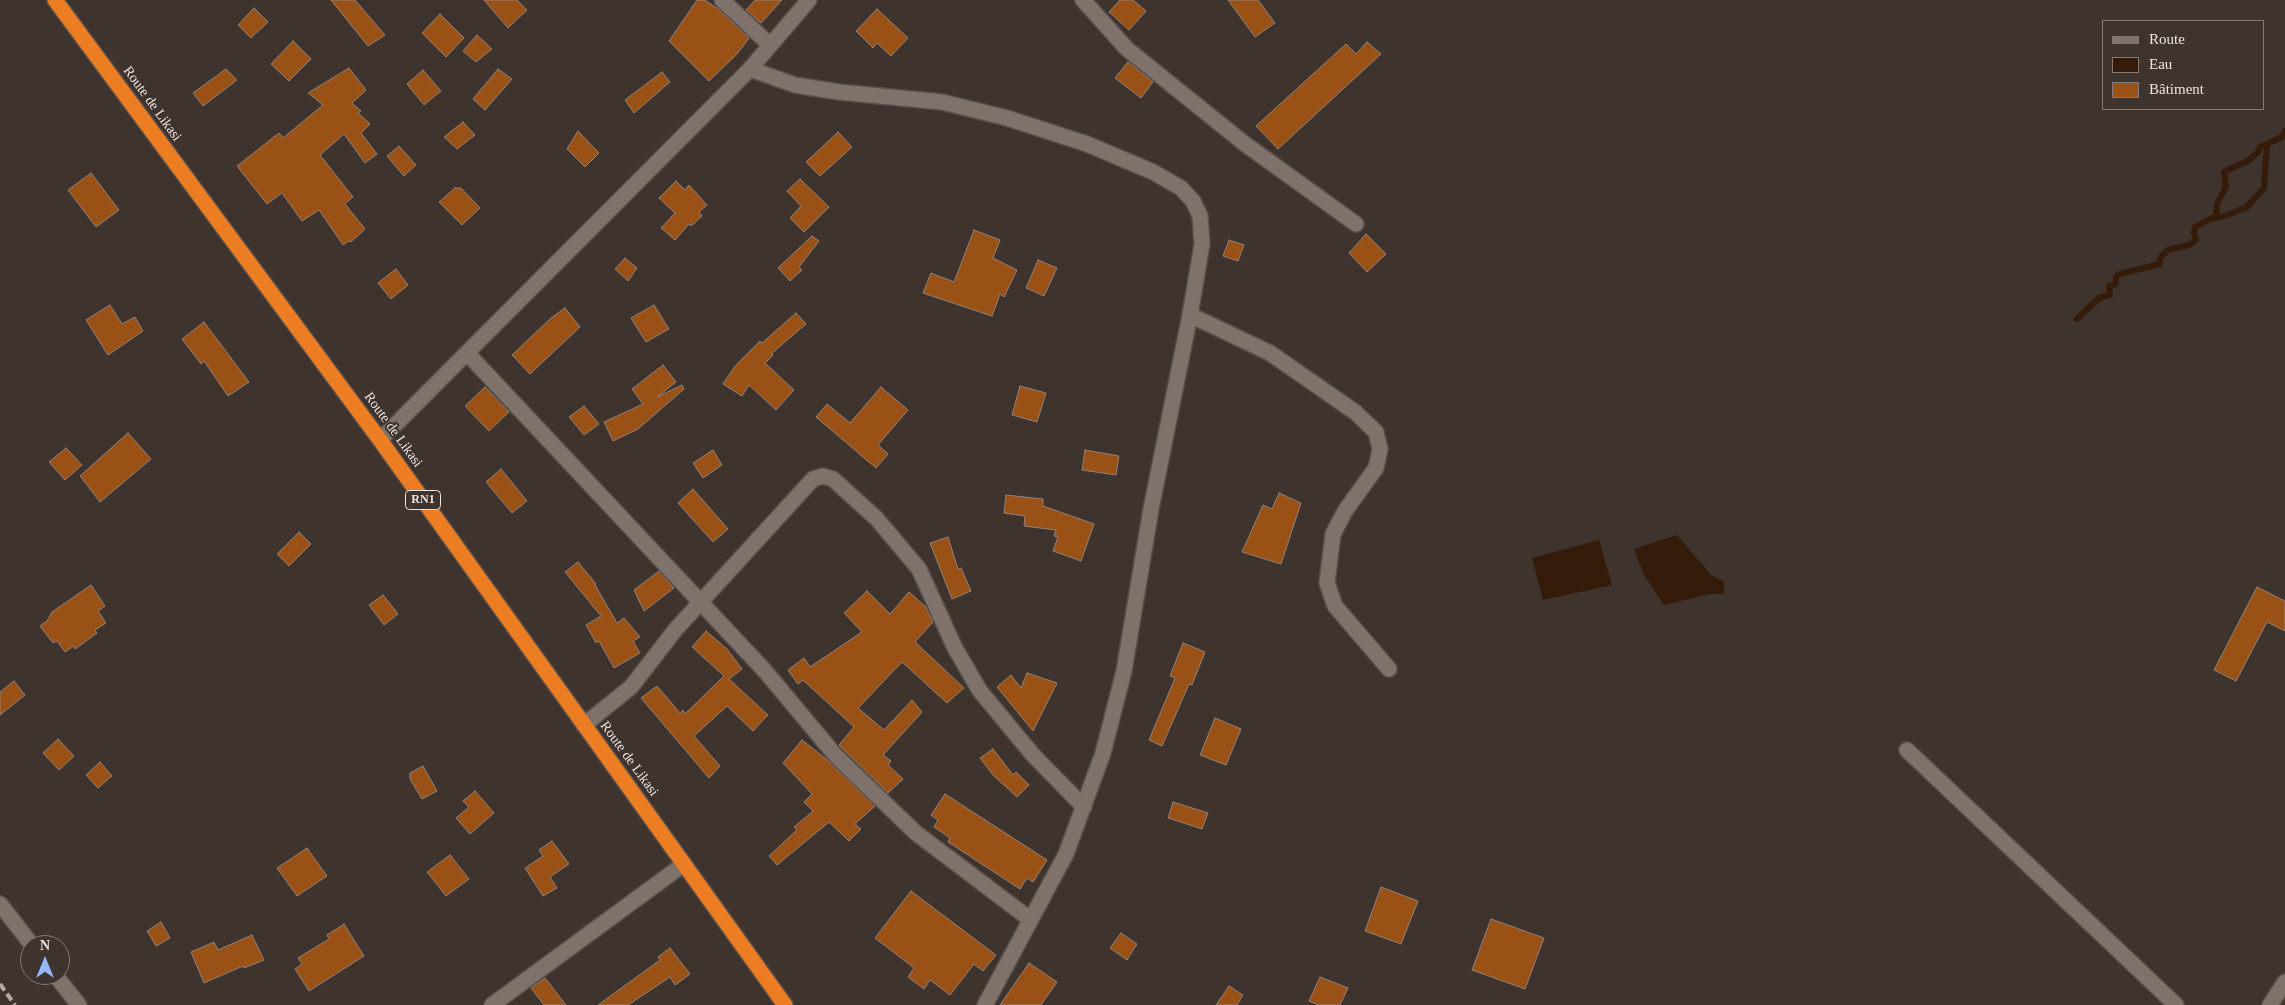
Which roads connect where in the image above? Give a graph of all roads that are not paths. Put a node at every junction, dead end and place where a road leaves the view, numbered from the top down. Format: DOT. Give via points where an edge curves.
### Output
graph roads {
  1 [pos="56,0"];
  2 [pos="722,0"];
  3 [pos="809,0"];
  4 [pos="1083,0"];
  5 [pos="770,45"];
  6 [pos="750,68"];
  7 [pos="1356,224"];
  8 [pos="1190,314"];
  9 [pos="467,353"];
  10 [pos="380,440"];
  11 [pos="702,601"];
  12 [pos="1389,669"];
  13 [pos="584,725"];
  14 [pos="1907,750"];
  15 [pos="1084,807"];
  16 [pos="684,864"];
  17 [pos="0,904"];
  18 [pos="1031,920"];
  19 [pos="24,935"];
  20 [pos="2285,982"];
  21 [pos="64,985"];
  22 [pos="79,1005"];
  23 [pos="492,1005"];
  24 [pos="784,1005"];
  25 [pos="986,1005"];
  26 [pos="2176,1005"];
  27 [pos="2270,1005"];
  1 -- 10 [label="highway, Route de Likasi / RN1"];
  2 -- 5 [label="street"];
  3 -- 5 [label="street"];
  4 -- 7 [label="street" via="1127,49 1245,144"];
  5 -- 6 [label="street"];
  6 -- 8 [label="street" via="795,85 942,102 1007,118 1087,144 1153,172 1181,188 1193,201 1200,216 1202,244"];
  6 -- 9 [label="street"];
  8 -- 12 [label="street" via="1270,353 1355,412 1376,432 1380,449 1376,468 1345,511 1333,534 1327,583 1336,606"];
  8 -- 15 [label="street" via="1151,509 1124,671 1103,753"];
  9 -- 10 [label="street"];
  9 -- 11 [label="street"];
  10 -- 13 [label="highway, Route de Likasi / RN1"];
  11 -- 13 [label="street" via="631,687"];
  11 -- 15 [label="street" via="812,479 823,476 834,479 877,519 919,569 955,648 980,691 1033,755"];
  11 -- 18 [label="street" via="836,756 916,833"];
  13 -- 16 [label="highway, Route de Likasi / RN1"];
  14 -- 26 [label="street"];
  15 -- 18 [label="street" via="1066,854"];
  16 -- 23 [label="street"];
  16 -- 24 [label="highway, Route de Likasi / RN1"];
  17 -- 19 [label="street"];
  18 -- 25 [label="street"];
  20 -- 27 [label="street"];
  21 -- 22 [label="street"];
}
